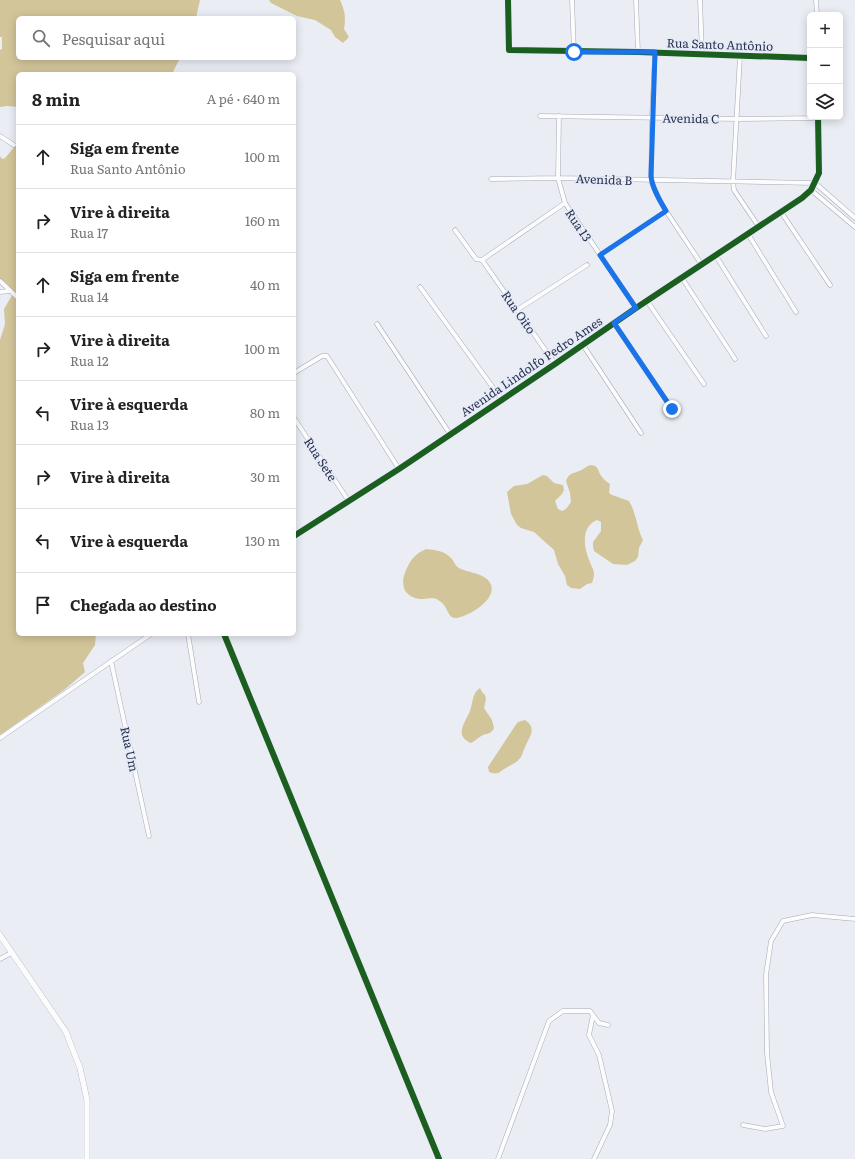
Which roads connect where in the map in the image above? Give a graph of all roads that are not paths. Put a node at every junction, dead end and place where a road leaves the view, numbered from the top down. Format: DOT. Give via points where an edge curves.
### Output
graph roads {
  1 [pos="508,0"];
  2 [pos="572,0"];
  3 [pos="636,0"];
  4 [pos="700,0"];
  5 [pos="816,0"];
  6 [pos="817,12"];
  7 [pos="574,52"];
  8 [pos="638,52"];
  9 [pos="655,52"];
  10 [pos="702,54"];
  11 [pos="740,56"];
  12 [pos="807,58"];
  13 [pos="540,116"];
  14 [pos="559,116"];
  15 [pos="652,117"];
  16 [pos="807,118"];
  17 [pos="737,119"];
  18 [pos="818,120"];
  19 [pos="0,136"];
  20 [pos="14,145"];
  21 [pos="558,178"];
  22 [pos="491,179"];
  23 [pos="651,181"];
  24 [pos="733,182"];
  25 [pos="815,183"];
  26 [pos="811,190"];
  27 [pos="565,203"];
  28 [pos="666,211"];
  29 [pos="782,212"];
  30 [pos="855,218"];
  31 [pos="759,227"];
  32 [pos="855,227"];
  33 [pos="455,230"];
  34 [pos="748,234"];
  35 [pos="600,255"];
  36 [pos="716,256"];
  37 [pos="482,260"];
  38 [pos="587,264"];
  39 [pos="702,265"];
  40 [pos="682,278"];
  41 [pos="0,281"];
  42 [pos="830,285"];
  43 [pos="420,287"];
  44 [pos="11,291"];
  45 [pos="0,292"];
  46 [pos="16,296"];
  47 [pos="647,301"];
  48 [pos="636,308"];
  49 [pos="517,310"];
  50 [pos="796,312"];
  51 [pos="614,323"];
  52 [pos="377,324"];
  53 [pos="766,336"];
  54 [pos="583,345"];
  55 [pos="735,360"];
  56 [pos="555,364"];
  57 [pos="296,372"];
  58 [pos="704,384"];
  59 [pos="502,400"];
  60 [pos="672,409"];
  61 [pos="296,421"];
  62 [pos="641,433"];
  63 [pos="450,434"];
  64 [pos="399,469"];
  65 [pos="348,500"];
  66 [pos="296,533"];
  67 [pos="147,636"];
  68 [pos="188,636"];
  69 [pos="225,636"];
  70 [pos="111,661"];
  71 [pos="199,702"];
  72 [pos="0,738"];
  73 [pos="149,836"];
  74 [pos="855,919"];
  75 [pos="0,935"];
  76 [pos="11,953"];
  77 [pos="0,958"];
  78 [pos="593,1015"];
  79 [pos="608,1026"];
  80 [pos="744,1125"];
  81 [pos="87,1159"];
  82 [pos="439,1159"];
  83 [pos="498,1159"];
  84 [pos="594,1159"];
  1 -- 7 [label="street, Rua Santo Antônio" via="509,50"];
  2 -- 7 [label="street"];
  3 -- 8 [label="street"];
  4 -- 10 [label="street"];
  5 -- 6 [label="street"];
  7 -- 8 [label="street, Rua Santo Antônio"];
  8 -- 9 [label="street, Rua Santo Antônio"];
  9 -- 10 [label="street, Rua Santo Antônio"];
  9 -- 15 [label="street"];
  10 -- 11 [label="street, Rua Santo Antônio"];
  11 -- 12 [label="street, Rua Santo Antônio"];
  11 -- 17 [label="street"];
  13 -- 14 [label="street, Avenida C"];
  14 -- 15 [label="street, Avenida C"];
  14 -- 21 [label="street, Rua 13"];
  15 -- 17 [label="street, Avenida C"];
  15 -- 23 [label="street"];
  16 -- 17 [label="street, Avenida C"];
  17 -- 24 [label="street"];
  18 -- 25 [label="street, Avenida Lindolfo Pedro Ames" via="819,173"];
  19 -- 20 [label="street"];
  21 -- 22 [label="street"];
  21 -- 23 [label="street, Avenida B"];
  21 -- 27 [label="street, Rua 13"];
  23 -- 24 [label="street, Avenida B"];
  23 -- 28 [label="street"];
  24 -- 25 [label="street, Avenida B"];
  24 -- 31 [label="street" via="734,190"];
  25 -- 26 [label="street, Avenida Lindolfo Pedro Ames"];
  25 -- 30 [label="street"];
  26 -- 29 [label="street, Avenida Lindolfo Pedro Ames"];
  26 -- 32 [label="street"];
  27 -- 35 [label="street, Rua 13"];
  27 -- 37 [label="street"];
  28 -- 35 [label="street"];
  28 -- 39 [label="street"];
  29 -- 31 [label="street, Avenida Lindolfo Pedro Ames"];
  29 -- 42 [label="street"];
  31 -- 34 [label="street, Avenida Lindolfo Pedro Ames"];
  33 -- 37 [label="street, Rua Oito" via="476,259"];
  34 -- 36 [label="street, Avenida Lindolfo Pedro Ames"];
  34 -- 50 [label="street"];
  35 -- 48 [label="street, Rua 13"];
  36 -- 39 [label="street, Avenida Lindolfo Pedro Ames"];
  36 -- 53 [label="street"];
  37 -- 49 [label="street, Rua Oito"];
  38 -- 49 [label="street"];
  39 -- 40 [label="street, Avenida Lindolfo Pedro Ames"];
  40 -- 47 [label="street, Avenida Lindolfo Pedro Ames"];
  40 -- 55 [label="street"];
  41 -- 44 [label="street"];
  43 -- 59 [label="street"];
  44 -- 45 [label="street"];
  44 -- 46 [label="street"];
  47 -- 48 [label="street, Avenida Lindolfo Pedro Ames"];
  47 -- 58 [label="street"];
  48 -- 51 [label="street, Avenida Lindolfo Pedro Ames"];
  49 -- 56 [label="street, Rua Oito"];
  51 -- 54 [label="street, Avenida Lindolfo Pedro Ames"];
  51 -- 60 [label="street"];
  52 -- 63 [label="street"];
  54 -- 56 [label="street, Avenida Lindolfo Pedro Ames"];
  54 -- 62 [label="street"];
  56 -- 59 [label="street, Avenida Lindolfo Pedro Ames"];
  57 -- 64 [label="street" via="322,356 327,356"];
  59 -- 63 [label="street, Avenida Lindolfo Pedro Ames"];
  61 -- 65 [label="street, Rua Sete"];
  63 -- 64 [label="street, Avenida Lindolfo Pedro Ames"];
  64 -- 65 [label="street, Avenida Lindolfo Pedro Ames"];
  65 -- 66 [label="street, Avenida Lindolfo Pedro Ames"];
  67 -- 70 [label="street"];
  68 -- 71 [label="street"];
  69 -- 82 [label="street"];
  70 -- 72 [label="street"];
  70 -- 73 [label="street, Rua Um"];
  74 -- 80 [label="street" via="812,915 783,921 771,940 766,975 767,1053 771,1092 783,1126 765,1129"];
  75 -- 76 [label="street"];
  76 -- 77 [label="street"];
  76 -- 81 [label="street" via="66,1032 80,1068 87,1100"];
  78 -- 79 [label="street" via="599,1023"];
  78 -- 83 [label="street" via="590,1011 563,1010 549,1021"];
  78 -- 84 [label="street" via="589,1035 600,1055 612,1111 610,1125"];
}
